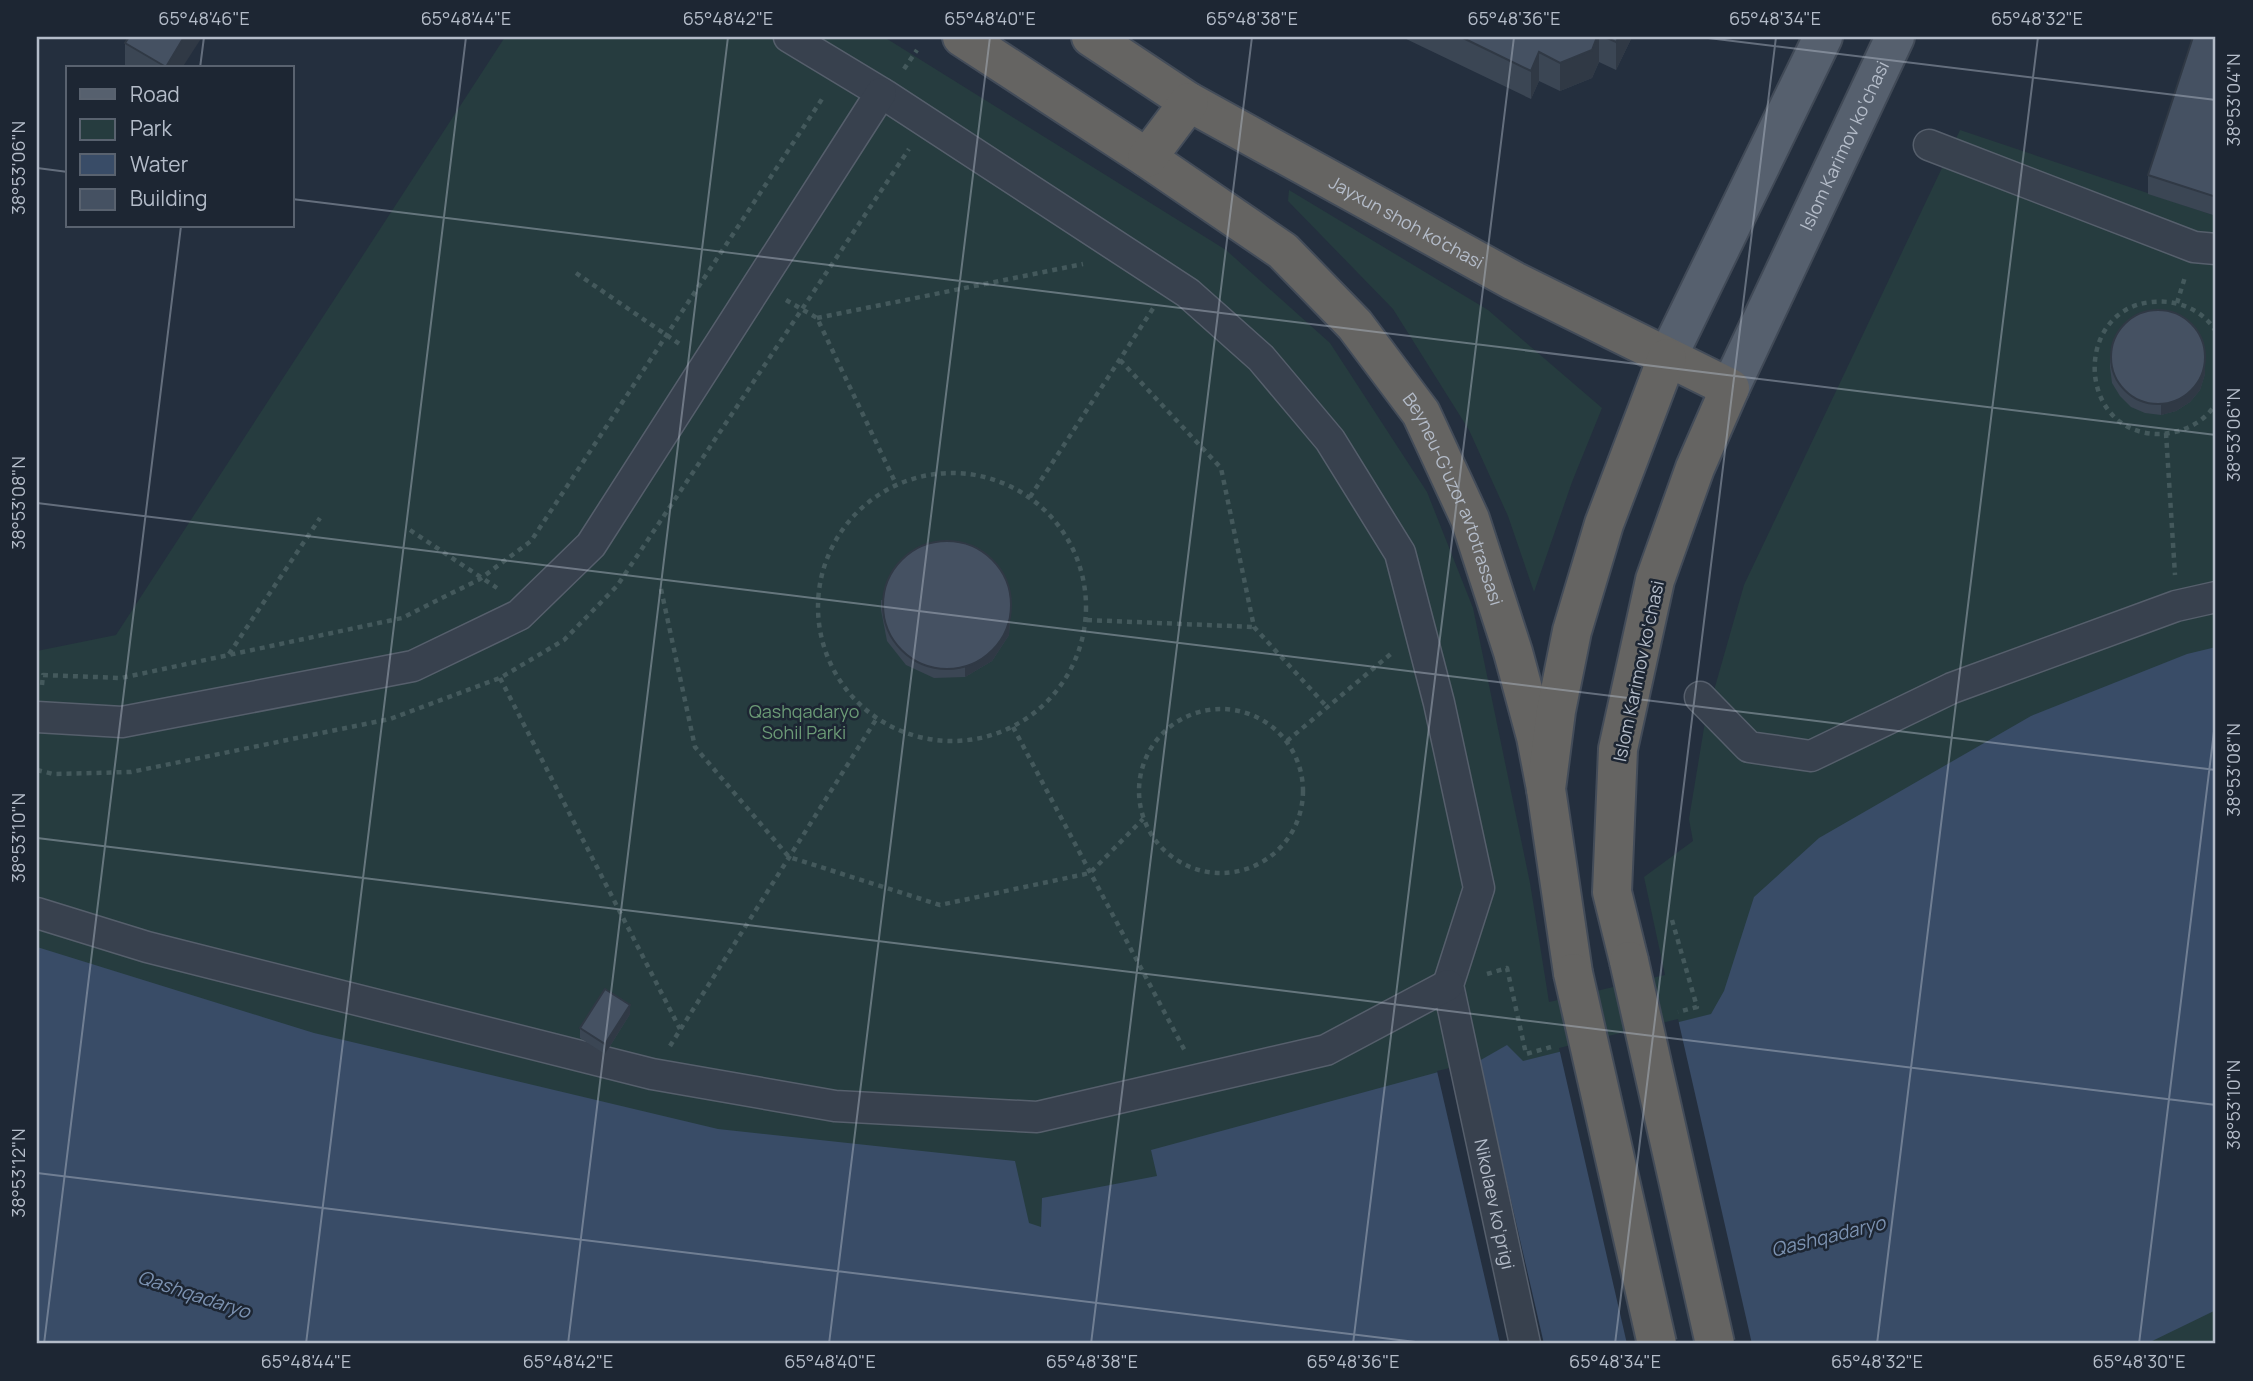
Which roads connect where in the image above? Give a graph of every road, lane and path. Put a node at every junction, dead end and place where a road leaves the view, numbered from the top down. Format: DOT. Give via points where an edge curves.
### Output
graph roads {
  1 [pos="789,37"];
  2 [pos="962,37"];
  3 [pos="1091,37"];
  4 [pos="1823,37"];
  5 [pos="1895,37"];
  6 [pos="841,69"];
  7 [pos="881,93"];
  8 [pos="1189,102"];
  9 [pos="1929,145"];
  10 [pos="1147,158"];
  11 [pos="2216,249"];
  12 [pos="1128,255"];
  13 [pos="576,272"];
  14 [pos="1171,282"];
  15 [pos="758,284"];
  16 [pos="817,318"];
  17 [pos="2216,332"];
  18 [pos="667,334"];
  19 [pos="1667,358"];
  20 [pos="1119,360"];
  21 [pos="708,363"];
  22 [pos="1730,388"];
  23 [pos="2216,403"];
  24 [pos="2166,433"];
  25 [pos="896,484"];
  26 [pos="1030,497"];
  27 [pos="320,518"];
  28 [pos="410,530"];
  29 [pos="480,579"];
  30 [pos="661,589"];
  31 [pos="2216,597"];
  32 [pos="527,607"];
  33 [pos="2176,607"];
  34 [pos="1087,621"];
  35 [pos="1254,626"];
  36 [pos="1420,629"];
  37 [pos="229,655"];
  38 [pos="500,678"];
  39 [pos="1700,697"];
  40 [pos="1327,707"];
  41 [pos="38,717"];
  42 [pos="877,718"];
  43 [pos="1013,727"];
  44 [pos="1287,741"];
  45 [pos="1546,789"];
  46 [pos="1143,819"];
  47 [pos="789,857"];
  48 [pos="1090,873"];
  49 [pos="37,914"];
  50 [pos="1672,920"];
  51 [pos="1507,968"];
  52 [pos="1448,985"];
  53 [pos="1697,1007"];
  54 [pos="680,1030"];
  55 [pos="1526,1054"];
  56 [pos="652,1074"];
  57 [pos="1200,1080"];
  58 [pos="1525,1344"];
  59 [pos="1657,1344"];
  60 [pos="1715,1344"];
  1 -- 6 [label="street"];
  2 -- 10 [label="highway"];
  3 -- 8 [label="highway, Jayxun shoh ko'chasi"];
  4 -- 19 [label="main road"];
  5 -- 22 [label="main road, Islom Karimov ko‘chasi"];
  6 -- 7 [label="street"];
  6 -- 18 [label="path"];
  7 -- 12 [label="street"];
  7 -- 15 [label="street"];
  8 -- 10 [label="highway"];
  8 -- 19 [label="highway, Jayxun shoh ko'chasi" via="1514,281"];
  9 -- 11 [label="street" via="2194,247"];
  10 -- 45 [label="highway, Beyneu-G'uzor avtotrassasi" via="1283,251 1355,325 1421,413 1474,531 1513,652"];
  12 -- 14 [label="street"];
  12 -- 16 [label="path"];
  13 -- 18 [label="path"];
  14 -- 20 [label="path"];
  14 -- 36 [label="street" via="1261,358 1330,440 1399,553"];
  15 -- 16 [label="path"];
  15 -- 21 [label="street"];
  16 -- 25 [label="path"];
  17 -- 24 [label="path" via="2197,312 2177,303 2155,301 2133,306 2115,318 2101,336 2094,357 2102,400 2116,418 2135,429"];
  18 -- 21 [label="path"];
  18 -- 29 [label="path" via="531,541"];
  19 -- 22 [label="highway, Jayxun shoh ko'chasi"];
  19 -- 45 [label="highway" via="1604,524 1572,631"];
  20 -- 26 [label="path"];
  20 -- 35 [label="path" via="1221,468"];
  21 -- 32 [label="street" via="591,545"];
  22 -- 60 [label="highway, Islom Karimov ko‘chasi, bridge" via="1695,468 1656,580 1618,749 1612,892"];
  23 -- 24 [label="path" via="2198,423"];
  24 -- 33 [label="path"];
  25 -- 26 [label="path" via="942,472 986,476"];
  25 -- 42 [label="path" via="862,506 834,541 819,582 818,625 831,667 856,703"];
  26 -- 34 [label="path" via="1060,524 1081,564"];
  27 -- 37 [label="path"];
  28 -- 29 [label="path"];
  29 -- 32 [label="path"];
  29 -- 37 [label="path" via="401,618"];
  30 -- 47 [label="path" via="695,747"];
  31 -- 33 [label="street"];
  32 -- 41 [label="street" via="414,666 122,722"];
  33 -- 39 [label="street" via="1952,688 1811,757 1749,747"];
  34 -- 35 [label="path"];
  34 -- 43 [label="path" via="1080,653 1058,693"];
  35 -- 40 [label="path"];
  36 -- 40 [label="path"];
  36 -- 52 [label="street" via="1479,888"];
  37 -- 41 [label="path" via="121,678 43,675"];
  38 -- 54 [label="path"];
  40 -- 44 [label="path"];
  42 -- 43 [label="path" via="892,729 936,742 981,740"];
  42 -- 47 [label="path"];
  43 -- 48 [label="path"];
  44 -- 46 [label="path" via="1267,722 1242,711 1215,709 1189,715 1166,729 1149,749 1139,774"];
  44 -- 46 [label="path" via="1300,765 1304,793 1299,820 1285,843 1264,862 1238,872 1211,873 1184,865 1162,849"];
  45 -- 59 [label="highway, bridge" via="1573,973"];
  46 -- 48 [label="path"];
  47 -- 48 [label="path" via="940,905"];
  47 -- 54 [label="path"];
  48 -- 57 [label="path"];
  49 -- 56 [label="street" via="160,950"];
  50 -- 53 [label="path"];
  51 -- 55 [label="path"];
  52 -- 57 [label="street" via="1326,1050"];
  52 -- 58 [label="street, Nikolaev ko‘prigi"];
  54 -- 56 [label="path"];
  56 -- 57 [label="street" via="835,1106 1037,1118"];
}
